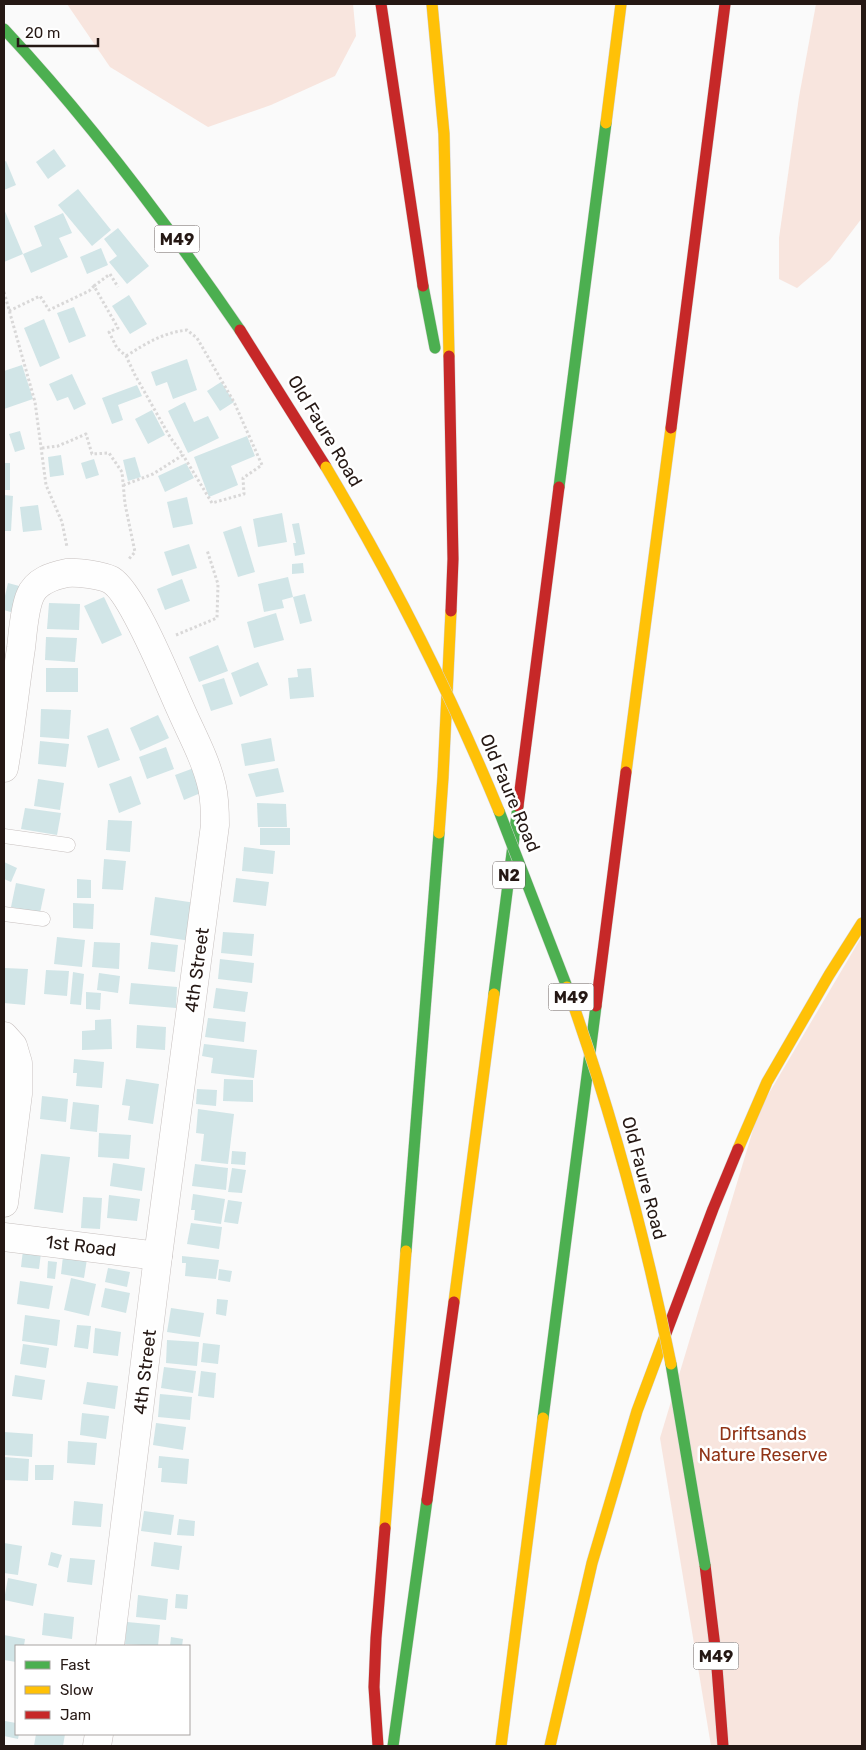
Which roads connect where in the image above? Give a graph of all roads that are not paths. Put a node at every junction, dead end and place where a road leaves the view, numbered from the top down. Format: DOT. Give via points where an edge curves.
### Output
graph roads {
  1 [pos="381,4"];
  2 [pos="432,4"];
  3 [pos="621,4"];
  4 [pos="725,4"];
  5 [pos="4,29"];
  6 [pos="450,424"];
  7 [pos="4,768"];
  8 [pos="4,836"];
  9 [pos="68,845"];
  10 [pos="4,914"];
  11 [pos="43,919"];
  12 [pos="862,923"];
  13 [pos="4,1036"];
  14 [pos="4,1203"];
  15 [pos="4,1237"];
  16 [pos="158,1256"];
  17 [pos="110,1645"];
  18 [pos="378,1746"];
  19 [pos="393,1746"];
  20 [pos="502,1746"];
  21 [pos="550,1746"];
  22 [pos="723,1746"];
  1 -- 6 [label="main road" via="422,282"];
  2 -- 6 [label="main road" via="444,134"];
  3 -- 19 [label="main road, N2" via="463,1237"];
  4 -- 20 [label="main road"];
  5 -- 22 [label="main road, Old Faure Road / M49, bridge" via="129,177 186,251 265,367 384,568 427,651 510,836 565,979 605,1101 660,1312 705,1566"];
  6 -- 18 [label="main road" via="453,558 443,777 376,1638 374,1687"];
  7 -- 16 [label="street, 4th Street" via="30,595 41,581 56,575 71,573 111,580 132,606 152,645 203,760 215,804 215,825"];
  8 -- 9 [label="lane"];
  10 -- 11 [label="lane"];
  12 -- 21 [label="main road" via="767,1082 713,1209 637,1411 592,1563"];
  13 -- 14 [label="street" via="13,1046 18,1063 18,1094"];
  15 -- 16 [label="street, 1st Road"];
  16 -- 17 [label="street, 4th Street"];
}
